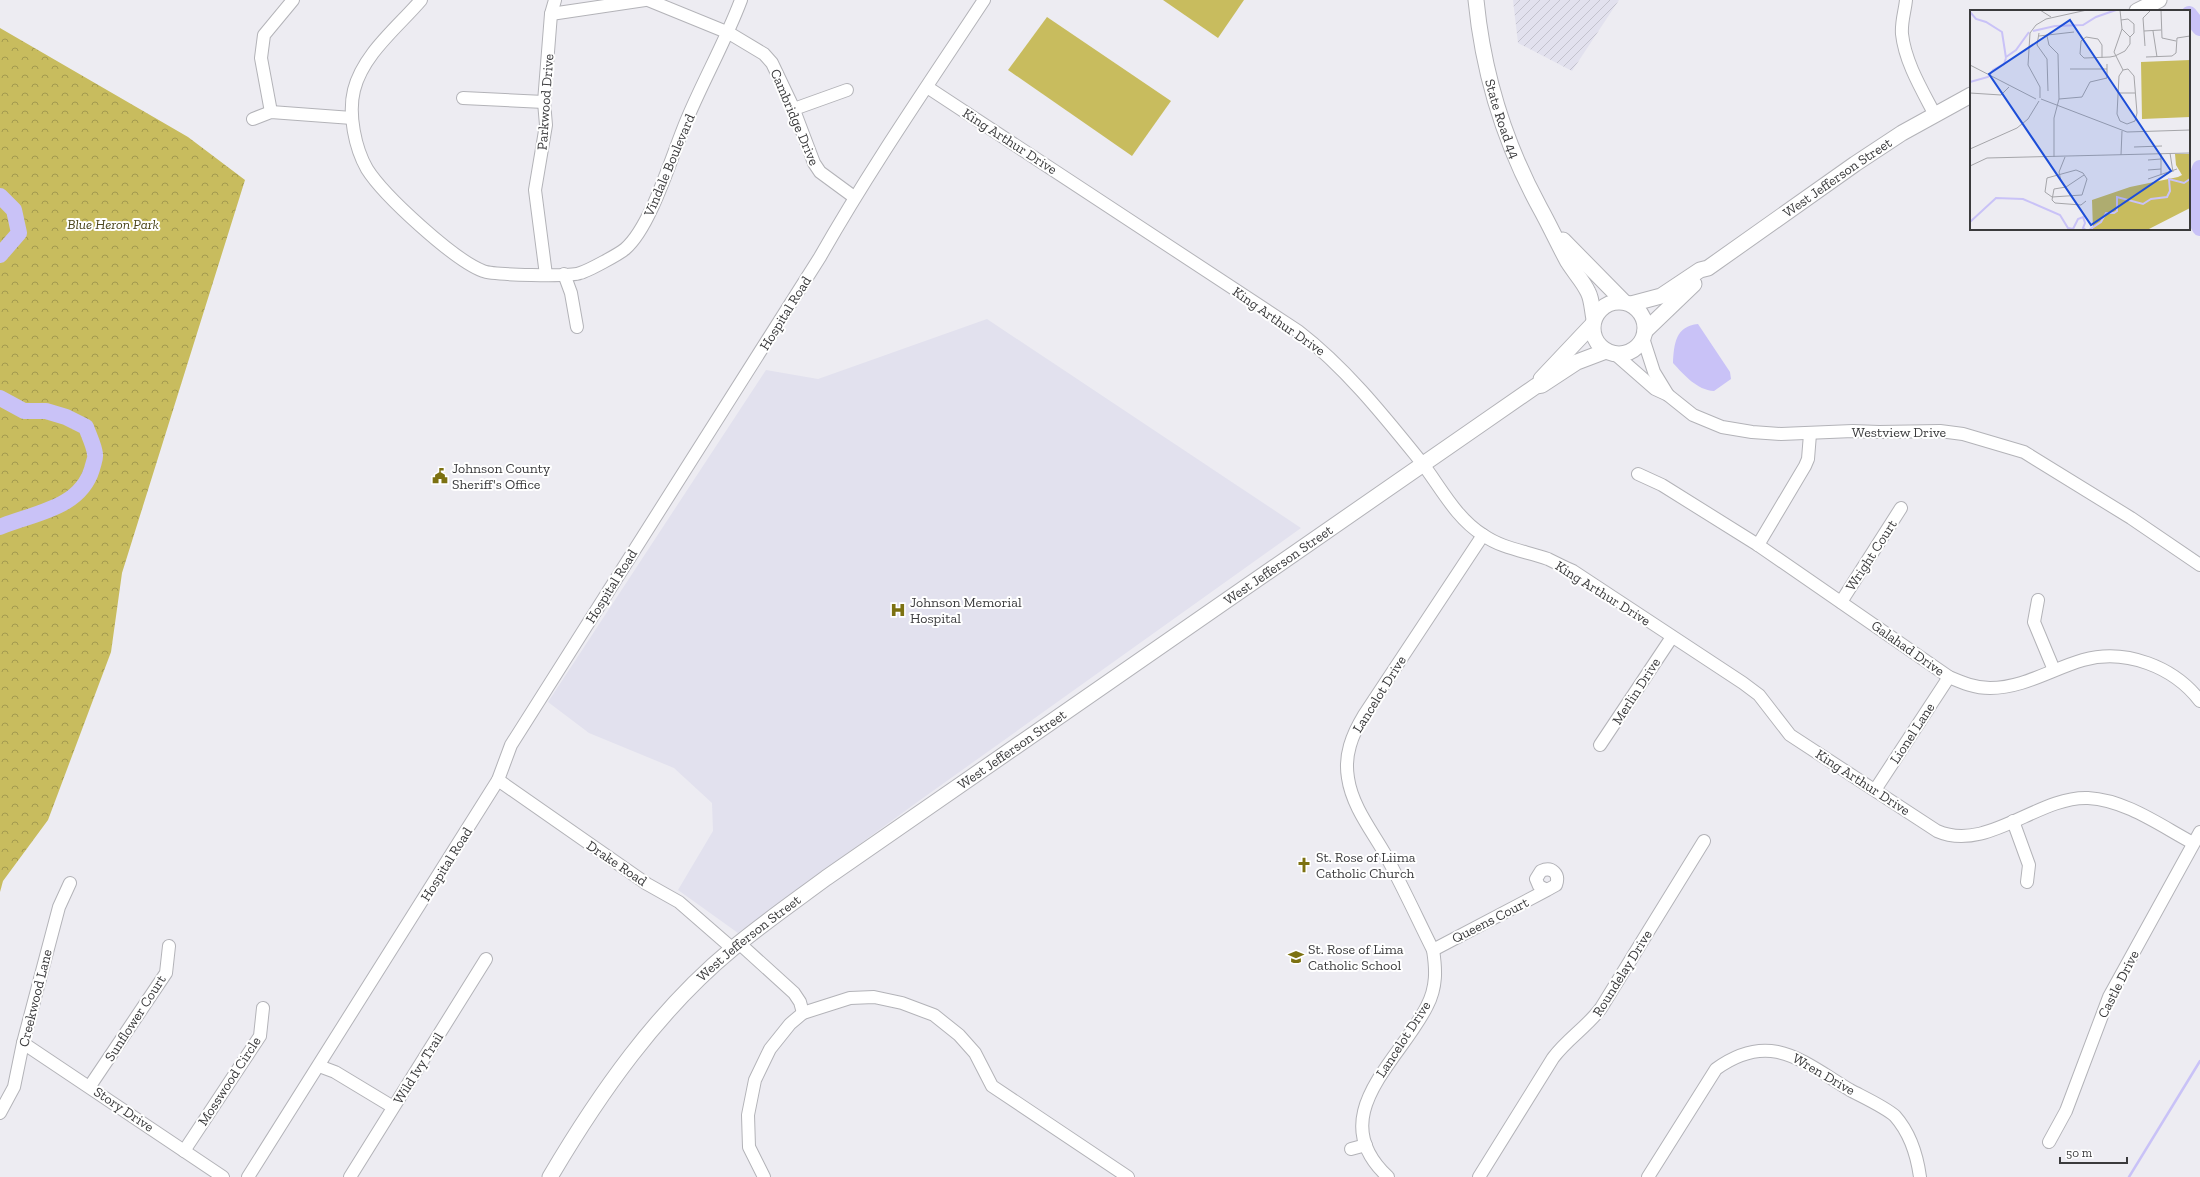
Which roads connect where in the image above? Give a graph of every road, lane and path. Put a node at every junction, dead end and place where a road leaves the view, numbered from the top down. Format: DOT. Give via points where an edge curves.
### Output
graph roads {
  1 [pos="293,0"];
  2 [pos="421,0"];
  3 [pos="555,0"];
  4 [pos="646,0"];
  5 [pos="741,0"];
  6 [pos="984,0"];
  7 [pos="1476,0"];
  8 [pos="1906,0"];
  9 [pos="2156,2"];
  10 [pos="2139,10"];
  11 [pos="551,14"];
  12 [pos="729,33"];
  13 [pos="927,87"];
  14 [pos="847,90"];
  15 [pos="1970,96"];
  16 [pos="463,98"];
  17 [pos="544,102"];
  18 [pos="794,109"];
  19 [pos="271,112"];
  20 [pos="1935,115"];
  21 [pos="352,118"];
  22 [pos="253,119"];
  23 [pos="854,197"];
  24 [pos="1552,229"];
  25 [pos="1708,268"];
  26 [pos="564,274"];
  27 [pos="546,275"];
  28 [pos="1628,303"];
  29 [pos="1593,322"];
  30 [pos="577,327"];
  31 [pos="1644,334"];
  32 [pos="1610,352"];
  33 [pos="1536,386"];
  34 [pos="1668,395"];
  35 [pos="1810,434"];
  36 [pos="1423,464"];
  37 [pos="1638,474"];
  38 [pos="1901,508"];
  39 [pos="1483,535"];
  40 [pos="1758,545"];
  41 [pos="2200,565"];
  42 [pos="2038,600"];
  43 [pos="1841,602"];
  44 [pos="1672,636"];
  45 [pos="2054,670"];
  46 [pos="1949,677"];
  47 [pos="2200,701"];
  48 [pos="1600,745"];
  49 [pos="498,780"];
  50 [pos="1875,790"];
  51 [pos="2013,821"];
  52 [pos="2200,832"];
  53 [pos="1704,841"];
  54 [pos="2194,843"];
  55 [pos="2027,882"];
  56 [pos="70,884"];
  57 [pos="1547,890"];
  58 [pos="169,946"];
  59 [pos="736,946"];
  60 [pos="1433,950"];
  61 [pos="486,959"];
  62 [pos="263,1008"];
  63 [pos="803,1013"];
  64 [pos="23,1043"];
  65 [pos="319,1066"];
  66 [pos="90,1086"];
  67 [pos="393,1107"];
  68 [pos="0,1113"];
  69 [pos="2050,1142"];
  70 [pos="1366,1145"];
  71 [pos="184,1150"];
  72 [pos="1351,1150"];
  73 [pos="223,1177"];
  74 [pos="248,1177"];
  75 [pos="350,1177"];
  76 [pos="550,1177"];
  77 [pos="764,1177"];
  78 [pos="1128,1177"];
  79 [pos="1388,1177"];
  80 [pos="1479,1177"];
  81 [pos="1648,1177"];
  82 [pos="1920,1177"];
  1 -- 19 [label="street" via="264,35 261,58"];
  2 -- 21 [label="street, Vindale Boulevard" via="369,58 354,90"];
  3 -- 11 [label="street, Parkwood Drive"];
  4 -- 11 [label="street, Cambridge Drive"];
  4 -- 12 [label="street, Cambridge Drive"];
  5 -- 12 [label="street, Vindale Boulevard"];
  6 -- 13 [label="street, Hospital Road"];
  7 -- 24 [label="main road, State Road 44" via="1480,39 1506,132 1524,175"];
  8 -- 20 [label="street" via="1902,34 1906,53"];
  9 -- 10 [label="main road"];
  11 -- 17 [label="street, Parkwood Drive"];
  12 -- 18 [label="street, Cambridge Drive" via="764,54 772,63"];
  12 -- 26 [label="street, Vindale Boulevard" via="688,116 644,224 625,249 580,274"];
  13 -- 23 [label="street, Hospital Road"];
  13 -- 36 [label="street, King Arthur Drive" via="1298,331 1325,352 1349,376"];
  14 -- 18 [label="street"];
  15 -- 20 [label="main road, West Jefferson Street"];
  16 -- 17 [label="street"];
  17 -- 27 [label="street, Parkwood Drive" via="546,125 535,190"];
  18 -- 23 [label="street, Cambridge Drive" via="814,163 820,172"];
  19 -- 21 [label="street"];
  19 -- 22 [label="street"];
  20 -- 25 [label="main road, West Jefferson Street" via="1855,164"];
  21 -- 27 [label="street, Vindale Boulevard" via="367,169 385,191 447,248 484,272"];
  23 -- 49 [label="street, Hospital Road" via="820,257 511,745"];
  24 -- 28 [label="main road, State Road 44"];
  24 -- 29 [label="main road, State Road 44" via="1568,263 1589,293"];
  25 -- 28 [label="main road, West Jefferson Street" via="1700,270 1661,296"];
  25 -- 31 [label="main road, West Jefferson Street"];
  26 -- 27 [label="street, Vindale Boulevard"];
  26 -- 30 [label="street" via="571,293"];
  28 -- 29 [label="main road" via="1608,304 1602,308"];
  28 -- 31 [label="main road" via="1642,315"];
  29 -- 32 [label="main road" via="1595,338"];
  29 -- 33 [label="main road, West Jefferson Street"];
  31 -- 32 [label="main road" via="1632,351"];
  31 -- 34 [label="street, Westview Drive" via="1654,372"];
  32 -- 33 [label="main road, West Jefferson Street" via="1577,362 1542,385"];
  32 -- 34 [label="street, Westview Drive" via="1654,389"];
  33 -- 36 [label="main road, West Jefferson Street"];
  34 -- 35 [label="street, Westview Drive" via="1694,415 1722,427 1752,432"];
  35 -- 40 [label="street" via="1809,455 1805,466"];
  35 -- 41 [label="street, Westview Drive" via="1852,431 1940,431 1963,434 2024,452 2131,518"];
  36 -- 39 [label="street, King Arthur Drive" via="1456,510"];
  36 -- 59 [label="main road, West Jefferson Street" via="832,873"];
  37 -- 40 [label="street, Galahad Drive" via="1662,484"];
  38 -- 43 [label="street, Wright Court"];
  39 -- 44 [label="street, King Arthur Drive" via="1507,548 1547,559 1572,572"];
  39 -- 60 [label="street, Lancelot Drive" via="1364,715 1350,742 1347,757 1348,779 1356,803"];
  40 -- 43 [label="street, Galahad Drive"];
  42 -- 45 [label="street" via="2034,622"];
  43 -- 46 [label="street, Galahad Drive"];
  44 -- 48 [label="street, Merlin Drive"];
  44 -- 50 [label="street, King Arthur Drive" via="1759,695 1790,735"];
  45 -- 46 [label="street, Galahad Drive" via="2015,685 1990,688 1977,688"];
  45 -- 47 [label="street, Galahad Drive" via="2085,660 2106,657 2148,662 2169,672 2189,687"];
  46 -- 50 [label="street, Lionel Lane"];
  49 -- 59 [label="street, Drake Road" via="647,884 679,902"];
  49 -- 65 [label="street, Hospital Road"];
  50 -- 51 [label="street, King Arthur Drive" via="1947,835 1975,835"];
  51 -- 54 [label="street, King Arthur Drive" via="2066,799 2087,798 2111,801"];
  51 -- 55 [label="street" via="2028,865"];
  52 -- 54 [label="street, Castle Drive"];
  53 -- 80 [label="street, Roundelay Drive" via="1601,1008 1553,1058"];
  54 -- 69 [label="street, Castle Drive" via="2109,997 2066,1111"];
  56 -- 64 [label="street, Creekwood Lane" via="59,907"];
  57 -- 60 [label="street, Queens Court"];
  58 -- 66 [label="street, Sunflower Court" via="166,972"];
  59 -- 63 [label="street, Drake Road" via="794,993"];
  59 -- 76 [label="main road, West Jefferson Street" via="643,1040 586,1118"];
  60 -- 70 [label="street, Lancelot Drive" via="1436,978 1427,1006 1373,1086 1366,1103 1362,1123"];
  61 -- 67 [label="street, Wild Ivy Trail"];
  62 -- 71 [label="street, Mosswood Circle" via="260,1036"];
  63 -- 77 [label="street" via="790,1024 770,1049 755,1080 748,1115 749,1147"];
  63 -- 78 [label="street" via="850,998 874,997 902,1003 934,1015 975,1053 992,1086"];
  64 -- 66 [label="street, Story Drive"];
  64 -- 68 [label="street, Creekwood Lane" via="14,1087"];
  65 -- 67 [label="street" via="335,1072"];
  65 -- 74 [label="street, Hospital Road"];
  66 -- 71 [label="street, Story Drive"];
  67 -- 75 [label="street, Wild Ivy Trail"];
  70 -- 72 [label="street"];
  70 -- 79 [label="street, Lancelot Drive" via="1375,1165"];
  71 -- 73 [label="street, Story Drive"];
  81 -- 82 [label="street, Wren Drive" via="1716,1070 1747,1053 1767,1050 1788,1053 1894,1116 1911,1141"];
}
